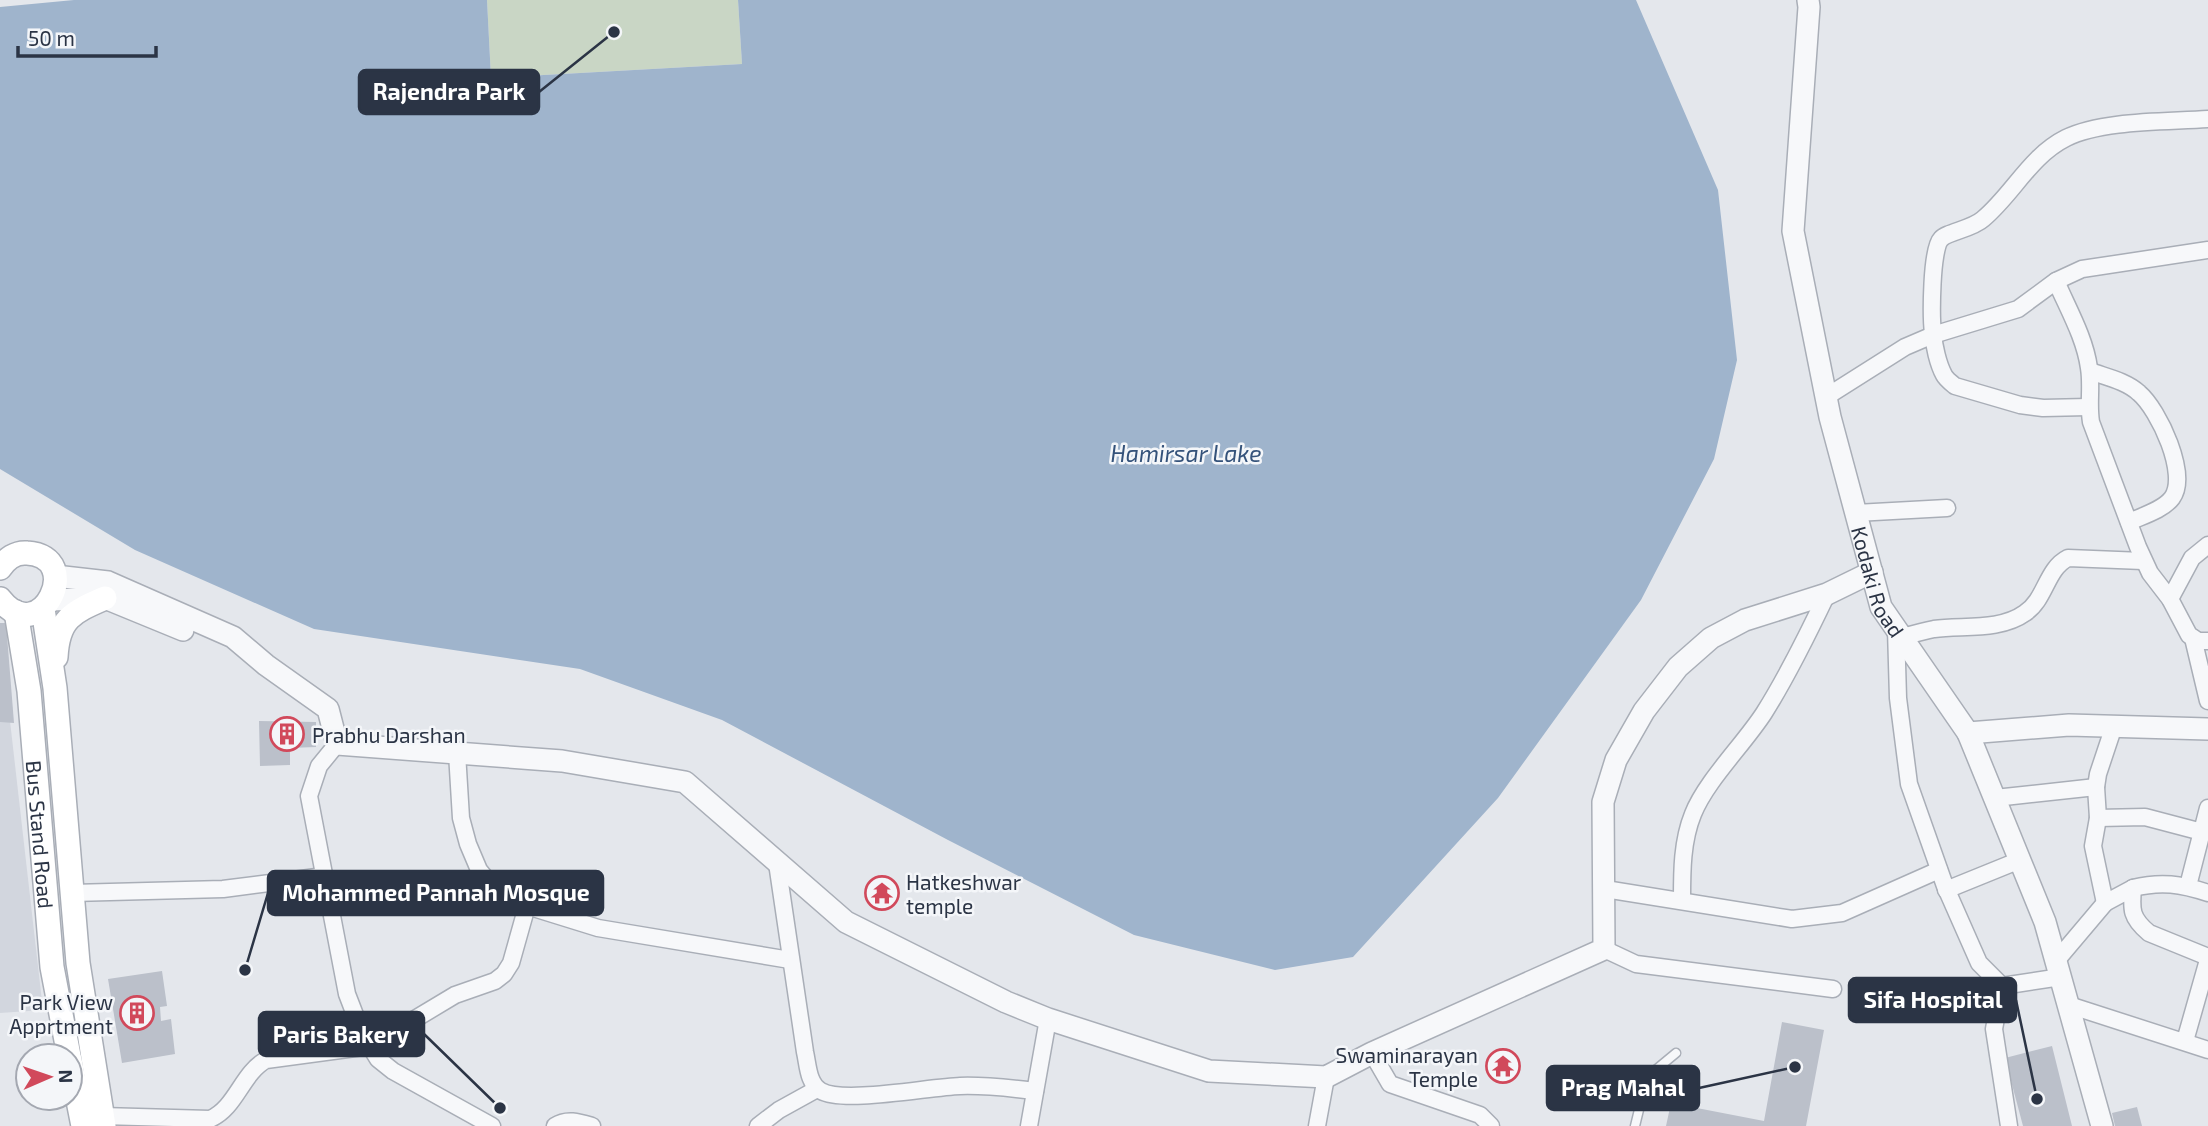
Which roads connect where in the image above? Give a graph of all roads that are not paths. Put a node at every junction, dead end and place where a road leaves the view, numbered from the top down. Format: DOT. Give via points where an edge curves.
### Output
graph roads {
  1 [pos="1808,0"];
  2 [pos="2208,119"];
  3 [pos="2208,250"];
  4 [pos="2056,281"];
  5 [pos="1933,335"];
  6 [pos="2090,371"];
  7 [pos="1826,397"];
  8 [pos="2088,407"];
  9 [pos="1947,508"];
  10 [pos="1856,513"];
  11 [pos="2129,522"];
  12 [pos="2208,545"];
  13 [pos="10,551"];
  14 [pos="2143,561"];
  15 [pos="0,568"];
  16 [pos="1872,572"];
  17 [pos="55,576"];
  18 [pos="1827,594"];
  19 [pos="105,598"];
  20 [pos="2171,600"];
  21 [pos="4,603"];
  22 [pos="47,604"];
  23 [pos="1899,632"];
  24 [pos="2200,640"];
  25 [pos="265,665"];
  26 [pos="55,688"];
  27 [pos="2208,701"];
  28 [pos="2114,726"];
  29 [pos="2208,729"];
  30 [pos="1968,733"];
  31 [pos="337,744"];
  32 [pos="457,753"];
  33 [pos="2096,788"];
  34 [pos="1995,797"];
  35 [pos="2208,808"];
  36 [pos="2098,818"];
  37 [pos="2202,832"];
  38 [pos="2020,860"];
  39 [pos="777,863"];
  40 [pos="1939,870"];
  41 [pos="324,876"];
  42 [pos="2188,886"];
  43 [pos="1605,888"];
  44 [pos="2133,888"];
  45 [pos="1947,890"];
  46 [pos="72,892"];
  47 [pos="2208,893"];
  48 [pos="1682,900"];
  49 [pos="2105,903"];
  50 [pos="527,906"];
  51 [pos="1605,949"];
  52 [pos="2208,959"];
  53 [pos="790,960"];
  54 [pos="2059,969"];
  55 [pos="2002,986"];
  56 [pos="1833,989"];
  57 [pos="2069,1005"];
  58 [pos="1048,1019"];
  59 [pos="2185,1041"];
  60 [pos="67,1042"];
  61 [pos="370,1046"];
  62 [pos="2208,1050"];
  63 [pos="1372,1053"];
  64 [pos="1676,1053"];
  65 [pos="1326,1077"];
  66 [pos="817,1089"];
  67 [pos="1035,1091"];
  68 [pos="84,1093"];
  69 [pos="96,1123"];
  70 [pos="492,1126"];
  71 [pos="555,1126"];
  72 [pos="592,1126"];
  73 [pos="758,1126"];
  74 [pos="1030,1126"];
  75 [pos="1317,1126"];
  76 [pos="1491,1126"];
  77 [pos="1635,1126"];
  78 [pos="2009,1126"];
  79 [pos="2102,1126"];
  1 -- 7 [label="street, Kodaki Road" via="1793,231"];
  2 -- 5 [label="street" via="2108,126 2067,137 2039,156 1981,221 1946,234 1937,244"];
  3 -- 4 [label="street" via="2082,269"];
  4 -- 5 [label="street" via="2018,309"];
  4 -- 6 [label="street"];
  5 -- 7 [label="street" via="1905,347"];
  5 -- 8 [label="street" via="1944,376 1955,386 2020,405"];
  6 -- 8 [label="street"];
  6 -- 11 [label="street" via="2121,382 2152,407 2175,464 2173,497"];
  7 -- 10 [label="street, Kodaki Road"];
  8 -- 11 [label="street"];
  9 -- 10 [label="street"];
  10 -- 16 [label="street, Kodaki Road"];
  11 -- 14 [label="street"];
  12 -- 20 [label="street" via="2192,558"];
  13 -- 15 [label="main road" via="11,557"];
  13 -- 17 [label="main road" via="38,555"];
  14 -- 20 [label="street"];
  14 -- 23 [label="street" via="2067,558 2057,564 2035,606 2016,618 1982,626"];
  16 -- 18 [label="street"];
  16 -- 23 [label="street, Kodaki Road" via="1881,607"];
  17 -- 22 [label="main road, Bus Stand Road"];
  17 -- 25 [label="street" via="108,582 233,637"];
  18 -- 43 [label="street" via="1745,620 1711,638 1678,667 1644,711 1616,760 1603,802"];
  18 -- 48 [label="street" via="1764,713 1693,815 1683,861"];
  19 -- 22 [label="street"];
  19 -- 25 [label="street"];
  19 -- 26 [label="main road, Bus Stand Road" via="76,610 57,635"];
  20 -- 24 [label="street" via="2182,624"];
  21 -- 22 [label="main road" via="26,614"];
  21 -- 60 [label="main road, Bus Stand Road" via="29,691 52,967"];
  22 -- 26 [label="main road, Bus Stand Road"];
  23 -- 30 [label="street, Kodaki Road"];
  23 -- 40 [label="street" via="1898,698 1909,784"];
  24 -- 27 [label="street"];
  25 -- 31 [label="street" via="328,709"];
  26 -- 46 [label="main road, Bus Stand Road"];
  28 -- 29 [label="street"];
  28 -- 30 [label="street"];
  28 -- 33 [label="street"];
  30 -- 34 [label="street, Kodaki Road"];
  31 -- 32 [label="street"];
  31 -- 41 [label="street" via="319,766 309,796"];
  32 -- 39 [label="street" via="562,761 685,782"];
  32 -- 50 [label="street" via="467,844 479,870 498,893"];
  33 -- 34 [label="street"];
  33 -- 36 [label="street"];
  34 -- 38 [label="street, Kodaki Road"];
  35 -- 37 [label="street"];
  36 -- 37 [label="street" via="2145,817"];
  36 -- 49 [label="street" via="2093,846"];
  37 -- 42 [label="street"];
  38 -- 45 [label="street"];
  38 -- 54 [label="street, Kodaki Road"];
  39 -- 53 [label="street"];
  39 -- 58 [label="street" via="846,922"];
  40 -- 45 [label="street"];
  40 -- 48 [label="street" via="1842,913 1792,919"];
  41 -- 46 [label="street" via="223,889"];
  41 -- 61 [label="street" via="347,994"];
  42 -- 44 [label="street" via="2155,882"];
  42 -- 47 [label="street"];
  43 -- 48 [label="street"];
  43 -- 51 [label="street"];
  44 -- 49 [label="street"];
  44 -- 52 [label="street" via="2134,918 2141,926"];
  45 -- 55 [label="street" via="1979,963"];
  46 -- 69 [label="main road, Bus Stand Road"];
  49 -- 54 [label="street"];
  50 -- 53 [label="street" via="598,928"];
  50 -- 61 [label="street" via="504,974 455,995"];
  51 -- 56 [label="street" via="1636,964"];
  51 -- 63 [label="street"];
  52 -- 59 [label="street"];
  53 -- 66 [label="street" via="810,1078"];
  54 -- 55 [label="street"];
  54 -- 57 [label="street, Kodaki Road"];
  55 -- 78 [label="street" via="1994,1029"];
  57 -- 59 [label="street"];
  57 -- 79 [label="street, Kodaki Road"];
  58 -- 65 [label="street" via="1209,1071"];
  58 -- 67 [label="street"];
  59 -- 62 [label="street"];
  61 -- 69 [label="street" via="266,1059 256,1065 222,1112 210,1119"];
  61 -- 70 [label="street" via="393,1071"];
  63 -- 65 [label="street"];
  63 -- 76 [label="street" via="1390,1084 1479,1115"];
  64 -- 77 [label="lane" via="1647,1077"];
  65 -- 75 [label="street"];
  66 -- 67 [label="street" via="838,1096 958,1086"];
  66 -- 73 [label="street"];
  67 -- 74 [label="street"];
  68 -- 69 [label="main road, Bus Stand Road"];
  71 -- 72 [label="street" via="565,1121"];
}
